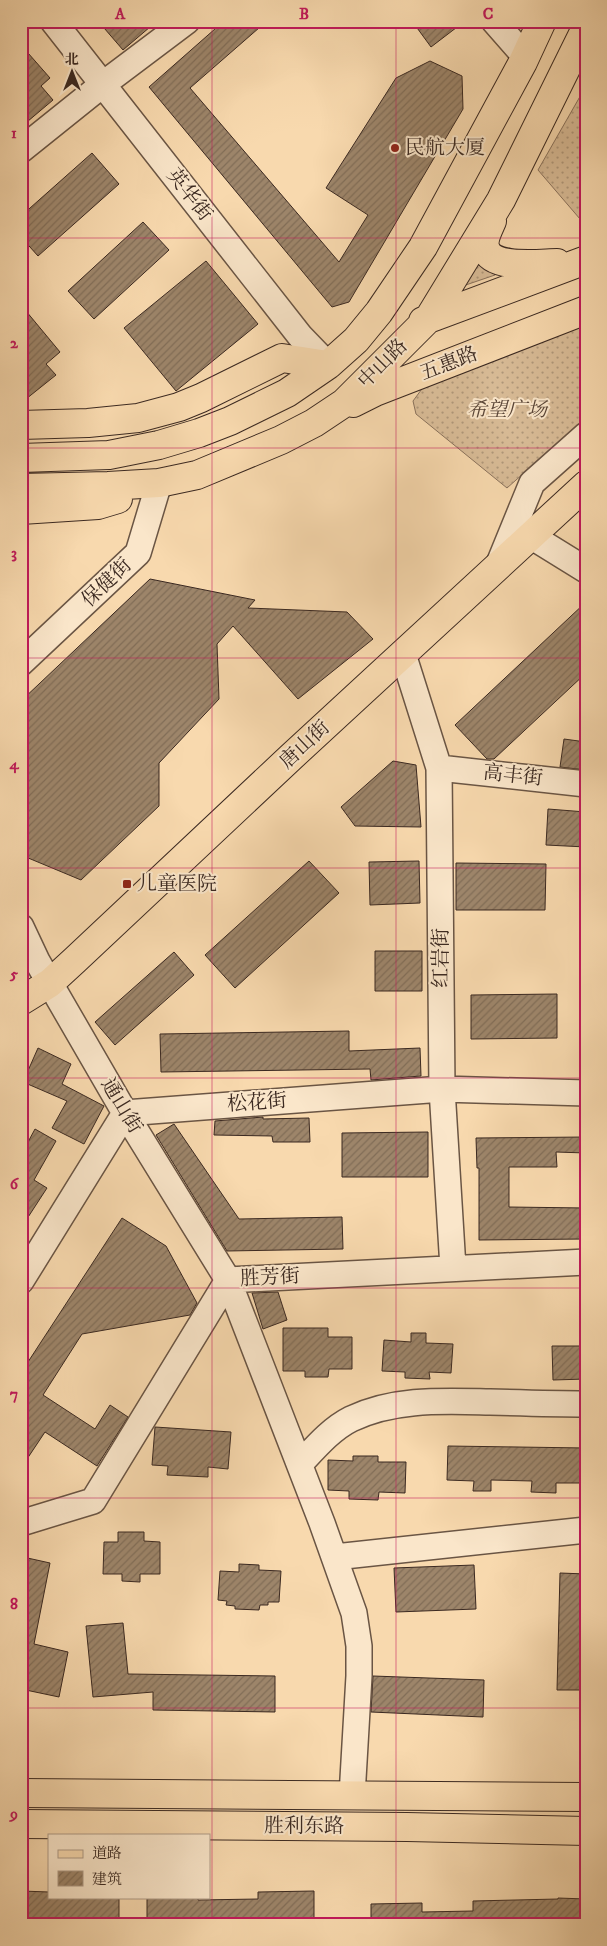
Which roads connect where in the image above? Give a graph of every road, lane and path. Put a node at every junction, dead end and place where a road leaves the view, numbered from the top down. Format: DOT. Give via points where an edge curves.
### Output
graph roads {
  1 [pos="53,21"];
  2 [pos="187,21"];
  3 [pos="494,21"];
  4 [pos="542,21"];
  5 [pos="586,28"];
  6 [pos="523,62"];
  7 [pos="102,85"];
  8 [pos="21,150"];
  9 [pos="501,200"];
  10 [pos="582,261"];
  11 [pos="586,310"];
  12 [pos="429,318"];
  13 [pos="328,364"];
  14 [pos="314,423"];
  15 [pos="21,425"];
  16 [pos="586,435"];
  17 [pos="21,458"];
  18 [pos="159,483"];
  19 [pos="586,485"];
  20 [pos="21,488"];
  21 [pos="21,510"];
  22 [pos="531,536"];
  23 [pos="498,566"];
  24 [pos="586,570"];
  25 [pos="403,654"];
  26 [pos="21,663"];
  27 [pos="439,768"];
  28 [pos="586,784"];
  29 [pos="21,927"];
  30 [pos="50,983"];
  31 [pos="21,1001"];
  32 [pos="442,1089"];
  33 [pos="586,1093"];
  34 [pos="125,1113"];
  35 [pos="586,1262"];
  36 [pos="453,1268"];
  37 [pos="228,1280"];
  38 [pos="21,1281"];
  39 [pos="586,1404"];
  40 [pos="300,1464"];
  41 [pos="21,1522"];
  42 [pos="586,1530"];
  43 [pos="334,1557"];
  44 [pos="21,1793"];
  45 [pos="352,1796"];
  46 [pos="586,1797"];
  47 [pos="21,1824"];
  48 [pos="586,1831"];
  1 -- 7 [label="street, 英华街"];
  2 -- 7 [label="street"];
  3 -- 6 [label="street" via="523,54"];
  4 -- 6 [label="main road, 中山路"];
  5 -- 9 [label="main road, 中山路"];
  6 -- 13 [label="main road, 中山路" via="422,247 379,312 356,340"];
  7 -- 8 [label="street"];
  7 -- 13 [label="street, 英华街" via="300,336"];
  9 -- 10 [label="main road" via="486,235 485,247 490,257 520,264"];
  9 -- 12 [label="main road, 中山路"];
  10 -- 12 [label="main road"];
  11 -- 14 [label="main road, 五惠路" via="375,392"];
  12 -- 13 [label="main road" via="370,341"];
  12 -- 14 [label="main road, 中山路" via="344,403"];
  13 -- 15 [label="main road" via="282,358 178,408 138,418"];
  13 -- 17 [label="main road, 中山路" via="287,393 230,421 191,435 109,455"];
  14 -- 18 [label="main road, 中山路" via="282,440 197,475"];
  16 -- 23 [label="street" via="532,483"];
  18 -- 20 [label="main road, 中山路"];
  18 -- 21 [label="main road" via="98,505"];
  18 -- 26 [label="street, 保健街" via="138,553"];
  19 -- 22 [label="main road, 唐山街"];
  22 -- 23 [label="main road, 唐山街"];
  22 -- 24 [label="street"];
  23 -- 25 [label="main road, 唐山街"];
  25 -- 27 [label="street, 红岩街"];
  25 -- 30 [label="main road, 唐山街"];
  27 -- 28 [label="street, 高丰街"];
  27 -- 32 [label="street, 红岩街"];
  29 -- 30 [label="street, 通山街"];
  30 -- 31 [label="main road, 唐山街"];
  30 -- 34 [label="street, 通山街"];
  32 -- 33 [label="street, 松花街"];
  32 -- 34 [label="street, 松花街"];
  32 -- 36 [label="street, 红岩街"];
  34 -- 37 [label="street, 通山街"];
  34 -- 38 [label="street"];
  35 -- 36 [label="street, 胜芳街"];
  36 -- 37 [label="street, 胜芳街"];
  37 -- 40 [label="street, 通山街"];
  37 -- 41 [label="street, 胜芳街" via="93,1501"];
  39 -- 40 [label="street" via="395,1404 350,1419 334,1430"];
  40 -- 43 [label="street, 通山街"];
  42 -- 43 [label="street"];
  43 -- 45 [label="street, 通山街" via="354,1613 358,1646 360,1676"];
  44 -- 45 [label="main road"];
  45 -- 46 [label="main road"];
  47 -- 48 [label="main road, 胜利东路"];
}
